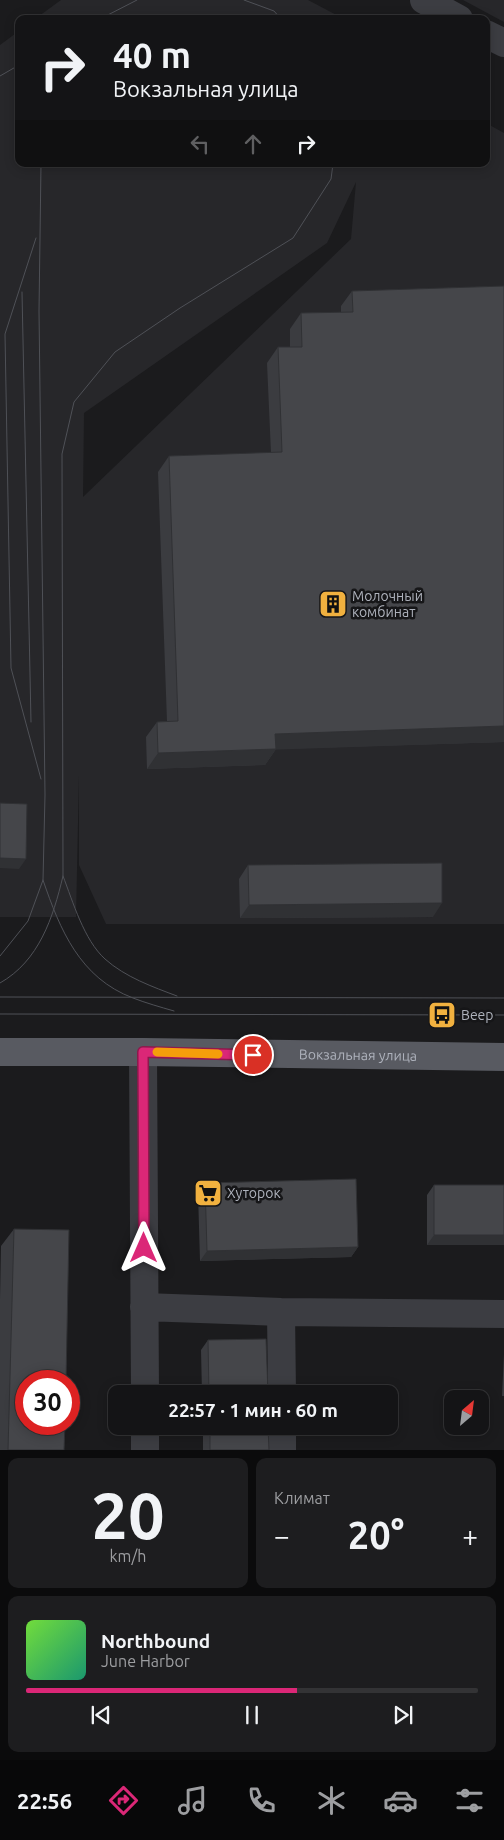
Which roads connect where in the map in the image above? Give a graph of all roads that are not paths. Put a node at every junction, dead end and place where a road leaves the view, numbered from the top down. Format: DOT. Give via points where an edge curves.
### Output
graph roads {
  1 [pos="424,0"];
  2 [pos="452,15"];
  3 [pos="490,36"];
  4 [pos="504,43"];
  5 [pos="0,1052"];
  6 [pos="143,1052"];
  7 [pos="504,1057"];
  8 [pos="144,1307"];
  9 [pos="281,1312"];
  10 [pos="504,1314"];
  11 [pos="145,1385"];
  12 [pos="282,1385"];
  13 [pos="145,1435"];
  14 [pos="282,1435"];
  15 [pos="145,1450"];
  16 [pos="282,1450"];
  1 -- 2 [label="street"];
  3 -- 4 [label="street"];
  5 -- 6 [label="main road, Вокзальная улица"];
  6 -- 7 [label="main road, Вокзальная улица"];
  6 -- 8 [label="street"];
  8 -- 9 [label="street"];
  8 -- 11 [label="street"];
  9 -- 10 [label="street"];
  9 -- 12 [label="street"];
  13 -- 15 [label="street"];
  14 -- 16 [label="street"];
}
